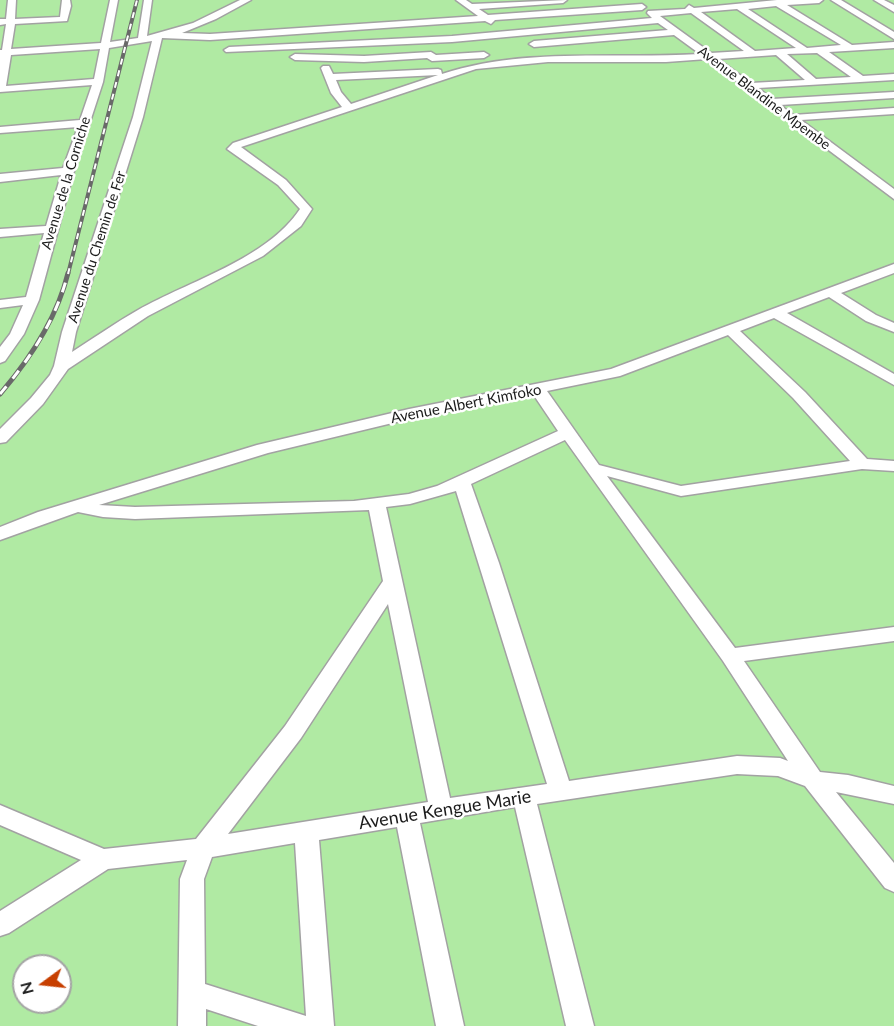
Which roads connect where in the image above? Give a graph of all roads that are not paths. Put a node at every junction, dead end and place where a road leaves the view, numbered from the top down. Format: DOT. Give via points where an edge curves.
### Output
graph roads {
  1 [pos="12,0"];
  2 [pos="66,0"];
  3 [pos="114,0"];
  4 [pos="148,0"];
  5 [pos="247,0"];
  6 [pos="460,0"];
  7 [pos="563,0"];
  8 [pos="682,0"];
  9 [pos="726,0"];
  10 [pos="819,0"];
  11 [pos="835,0"];
  12 [pos="878,0"];
  13 [pos="776,2"];
  14 [pos="638,3"];
  15 [pos="472,7"];
  16 [pos="741,8"];
  17 [pos="894,9"];
  18 [pos="692,10"];
  19 [pos="656,17"];
  20 [pos="488,19"];
  21 [pos="0,22"];
  22 [pos="12,22"];
  23 [pos="411,24"];
  24 [pos="336,29"];
  25 [pos="516,31"];
  26 [pos="676,32"];
  27 [pos="162,36"];
  28 [pos="221,36"];
  29 [pos="894,36"];
  30 [pos="142,40"];
  31 [pos="423,40"];
  32 [pos="106,45"];
  33 [pos="340,45"];
  34 [pos="894,45"];
  35 [pos="865,46"];
  36 [pos="537,47"];
  37 [pos="849,47"];
  38 [pos="817,48"];
  39 [pos="803,49"];
  40 [pos="229,50"];
  41 [pos="777,51"];
  42 [pos="752,52"];
  43 [pos="3,53"];
  44 [pos="431,55"];
  45 [pos="708,55"];
  46 [pos="888,57"];
  47 [pos="324,59"];
  48 [pos="344,59"];
  49 [pos="548,59"];
  50 [pos="458,71"];
  51 [pos="329,77"];
  52 [pos="894,77"];
  53 [pos="861,79"];
  54 [pos="98,82"];
  55 [pos="814,82"];
  56 [pos="748,86"];
  57 [pos="0,89"];
  58 [pos="894,95"];
  59 [pos="770,102"];
  60 [pos="349,108"];
  61 [pos="894,111"];
  62 [pos="790,118"];
  63 [pos="84,123"];
  64 [pos="0,130"];
  65 [pos="68,171"];
  66 [pos="0,178"];
  67 [pos="894,195"];
  68 [pos="52,229"];
  69 [pos="0,233"];
  70 [pos="894,268"];
  71 [pos="832,293"];
  72 [pos="32,300"];
  73 [pos="0,304"];
  74 [pos="776,313"];
  75 [pos="894,328"];
  76 [pos="730,330"];
  77 [pos="0,358"];
  78 [pos="62,366"];
  79 [pos="894,380"];
  80 [pos="538,390"];
  81 [pos="567,433"];
  82 [pos="0,438"];
  83 [pos="862,464"];
  84 [pos="894,466"];
  85 [pos="594,470"];
  86 [pos="462,482"];
  87 [pos="377,505"];
  88 [pos="76,506"];
  89 [pos="32,520"];
  90 [pos="0,526"];
  91 [pos="0,534"];
  92 [pos="392,582"];
  93 [pos="894,634"];
  94 [pos="730,656"];
  95 [pos="813,780"];
  96 [pos="561,791"];
  97 [pos="888,792"];
  98 [pos="524,797"];
  99 [pos="441,809"];
  100 [pos="0,815"];
  101 [pos="407,816"];
  102 [pos="306,832"];
  103 [pos="203,848"];
  104 [pos="103,859"];
  105 [pos="894,881"];
  106 [pos="0,924"];
  107 [pos="193,992"];
  108 [pos="192,1026"];
  109 [pos="297,1026"];
  110 [pos="320,1026"];
  111 [pos="450,1026"];
  112 [pos="580,1026"];
  1 -- 22 [label="street"];
  2 -- 22 [label="street" via="64,19"];
  3 -- 32 [label="street, Avenue de la Corniche"];
  4 -- 30 [label="street"];
  5 -- 27 [label="street"];
  6 -- 15 [label="street"];
  7 -- 15 [label="street"];
  8 -- 18 [label="street"];
  9 -- 16 [label="street"];
  10 -- 13 [label="street"];
  11 -- 29 [label="street"];
  12 -- 17 [label="street"];
  13 -- 16 [label="street"];
  13 -- 37 [label="street"];
  14 -- 19 [label="street, Avenue Blandine Mpembe"];
  14 -- 20 [label="street"];
  15 -- 20 [label="street"];
  16 -- 18 [label="street"];
  16 -- 39 [label="street"];
  18 -- 19 [label="street"];
  18 -- 42 [label="street"];
  19 -- 25 [label="street"];
  19 -- 26 [label="street, Avenue Blandine Mpembe"];
  20 -- 23 [label="street"];
  20 -- 25 [label="street"];
  21 -- 22 [label="street"];
  22 -- 43 [label="street"];
  23 -- 24 [label="street"];
  23 -- 31 [label="street"];
  24 -- 28 [label="street"];
  24 -- 33 [label="street"];
  25 -- 31 [label="street"];
  25 -- 36 [label="street"];
  26 -- 36 [label="street"];
  26 -- 45 [label="street, Avenue Blandine Mpembe"];
  27 -- 28 [label="street"];
  27 -- 30 [label="street"];
  27 -- 78 [label="street, Avenue du Chemin de Fer" via="69,332"];
  28 -- 40 [label="street"];
  30 -- 32 [label="street"];
  31 -- 33 [label="street"];
  31 -- 44 [label="street"];
  32 -- 43 [label="street"];
  32 -- 54 [label="street, Avenue de la Corniche"];
  33 -- 40 [label="street"];
  33 -- 48 [label="street"];
  34 -- 35 [label="street"];
  35 -- 37 [label="street"];
  35 -- 46 [label="street"];
  36 -- 44 [label="street" via="441,58"];
  36 -- 49 [label="street"];
  37 -- 38 [label="street"];
  38 -- 39 [label="street"];
  38 -- 53 [label="street"];
  39 -- 41 [label="street"];
  40 -- 47 [label="street"];
  41 -- 42 [label="street"];
  41 -- 55 [label="street"];
  42 -- 45 [label="street"];
  43 -- 57 [label="street"];
  44 -- 48 [label="street"];
  45 -- 49 [label="street"];
  45 -- 56 [label="street, Avenue Blandine Mpembe"];
  47 -- 48 [label="street"];
  47 -- 51 [label="street"];
  49 -- 50 [label="street"];
  50 -- 51 [label="street"];
  50 -- 60 [label="street"];
  51 -- 60 [label="street"];
  52 -- 53 [label="street"];
  53 -- 55 [label="street"];
  54 -- 57 [label="street"];
  54 -- 63 [label="street, Avenue de la Corniche"];
  55 -- 56 [label="street"];
  56 -- 59 [label="street, Avenue Blandine Mpembe"];
  58 -- 59 [label="street"];
  59 -- 62 [label="street, Avenue Blandine Mpembe"];
  60 -- 78 [label="street" via="233,148 301,201 306,209 294,227 265,250 142,314"];
  61 -- 62 [label="street"];
  62 -- 67 [label="street, Avenue Blandine Mpembe"];
  63 -- 64 [label="street"];
  63 -- 65 [label="street, Avenue de la Corniche"];
  65 -- 66 [label="street"];
  65 -- 68 [label="street, Avenue de la Corniche"];
  68 -- 69 [label="street"];
  68 -- 72 [label="street, Avenue de la Corniche"];
  70 -- 71 [label="street, Avenue Albert Kimfoko"];
  71 -- 74 [label="street, Avenue Albert Kimfoko"];
  71 -- 75 [label="street"];
  72 -- 73 [label="street"];
  72 -- 77 [label="street, Avenue de la Corniche" via="17,334"];
  74 -- 76 [label="street, Avenue Albert Kimfoko"];
  74 -- 79 [label="street"];
  76 -- 80 [label="street, Avenue Albert Kimfoko" via="615,373"];
  76 -- 83 [label="street" via="799,395"];
  78 -- 82 [label="street, Avenue du Chemin de Fer" via="49,388"];
  80 -- 81 [label="street"];
  80 -- 88 [label="street, Avenue Albert Kimfoko" via="409,414 263,449"];
  81 -- 85 [label="street"];
  81 -- 86 [label="street"];
  83 -- 84 [label="street"];
  83 -- 85 [label="street" via="681,491"];
  85 -- 94 [label="street"];
  86 -- 87 [label="street"];
  86 -- 96 [label="street"];
  87 -- 88 [label="street" via="135,513"];
  87 -- 92 [label="street"];
  88 -- 89 [label="street, Avenue Albert Kimfoko"];
  89 -- 90 [label="street, Avenue Albert Kimfoko"];
  89 -- 91 [label="street, Avenue Albert Kimfoko"];
  92 -- 99 [label="street"];
  92 -- 103 [label="street" via="293,732"];
  93 -- 94 [label="street"];
  94 -- 95 [label="street"];
  95 -- 96 [label="street, Avenue Kengue Marie" via="780,766 737,765"];
  95 -- 97 [label="street, Avenue Kengue Marie"];
  95 -- 105 [label="street"];
  96 -- 98 [label="street, Avenue Kengue Marie"];
  98 -- 99 [label="street, Avenue Kengue Marie"];
  98 -- 112 [label="street"];
  99 -- 101 [label="street, Avenue Kengue Marie"];
  100 -- 104 [label="street, Avenue Kengue Marie"];
  101 -- 102 [label="street, Avenue Kengue Marie"];
  101 -- 111 [label="street"];
  102 -- 103 [label="street, Avenue Kengue Marie"];
  102 -- 110 [label="street"];
  103 -- 104 [label="street, Avenue Kengue Marie"];
  103 -- 107 [label="street" via="192,879"];
  104 -- 106 [label="street"];
  107 -- 108 [label="street"];
  107 -- 109 [label="street"];
}
